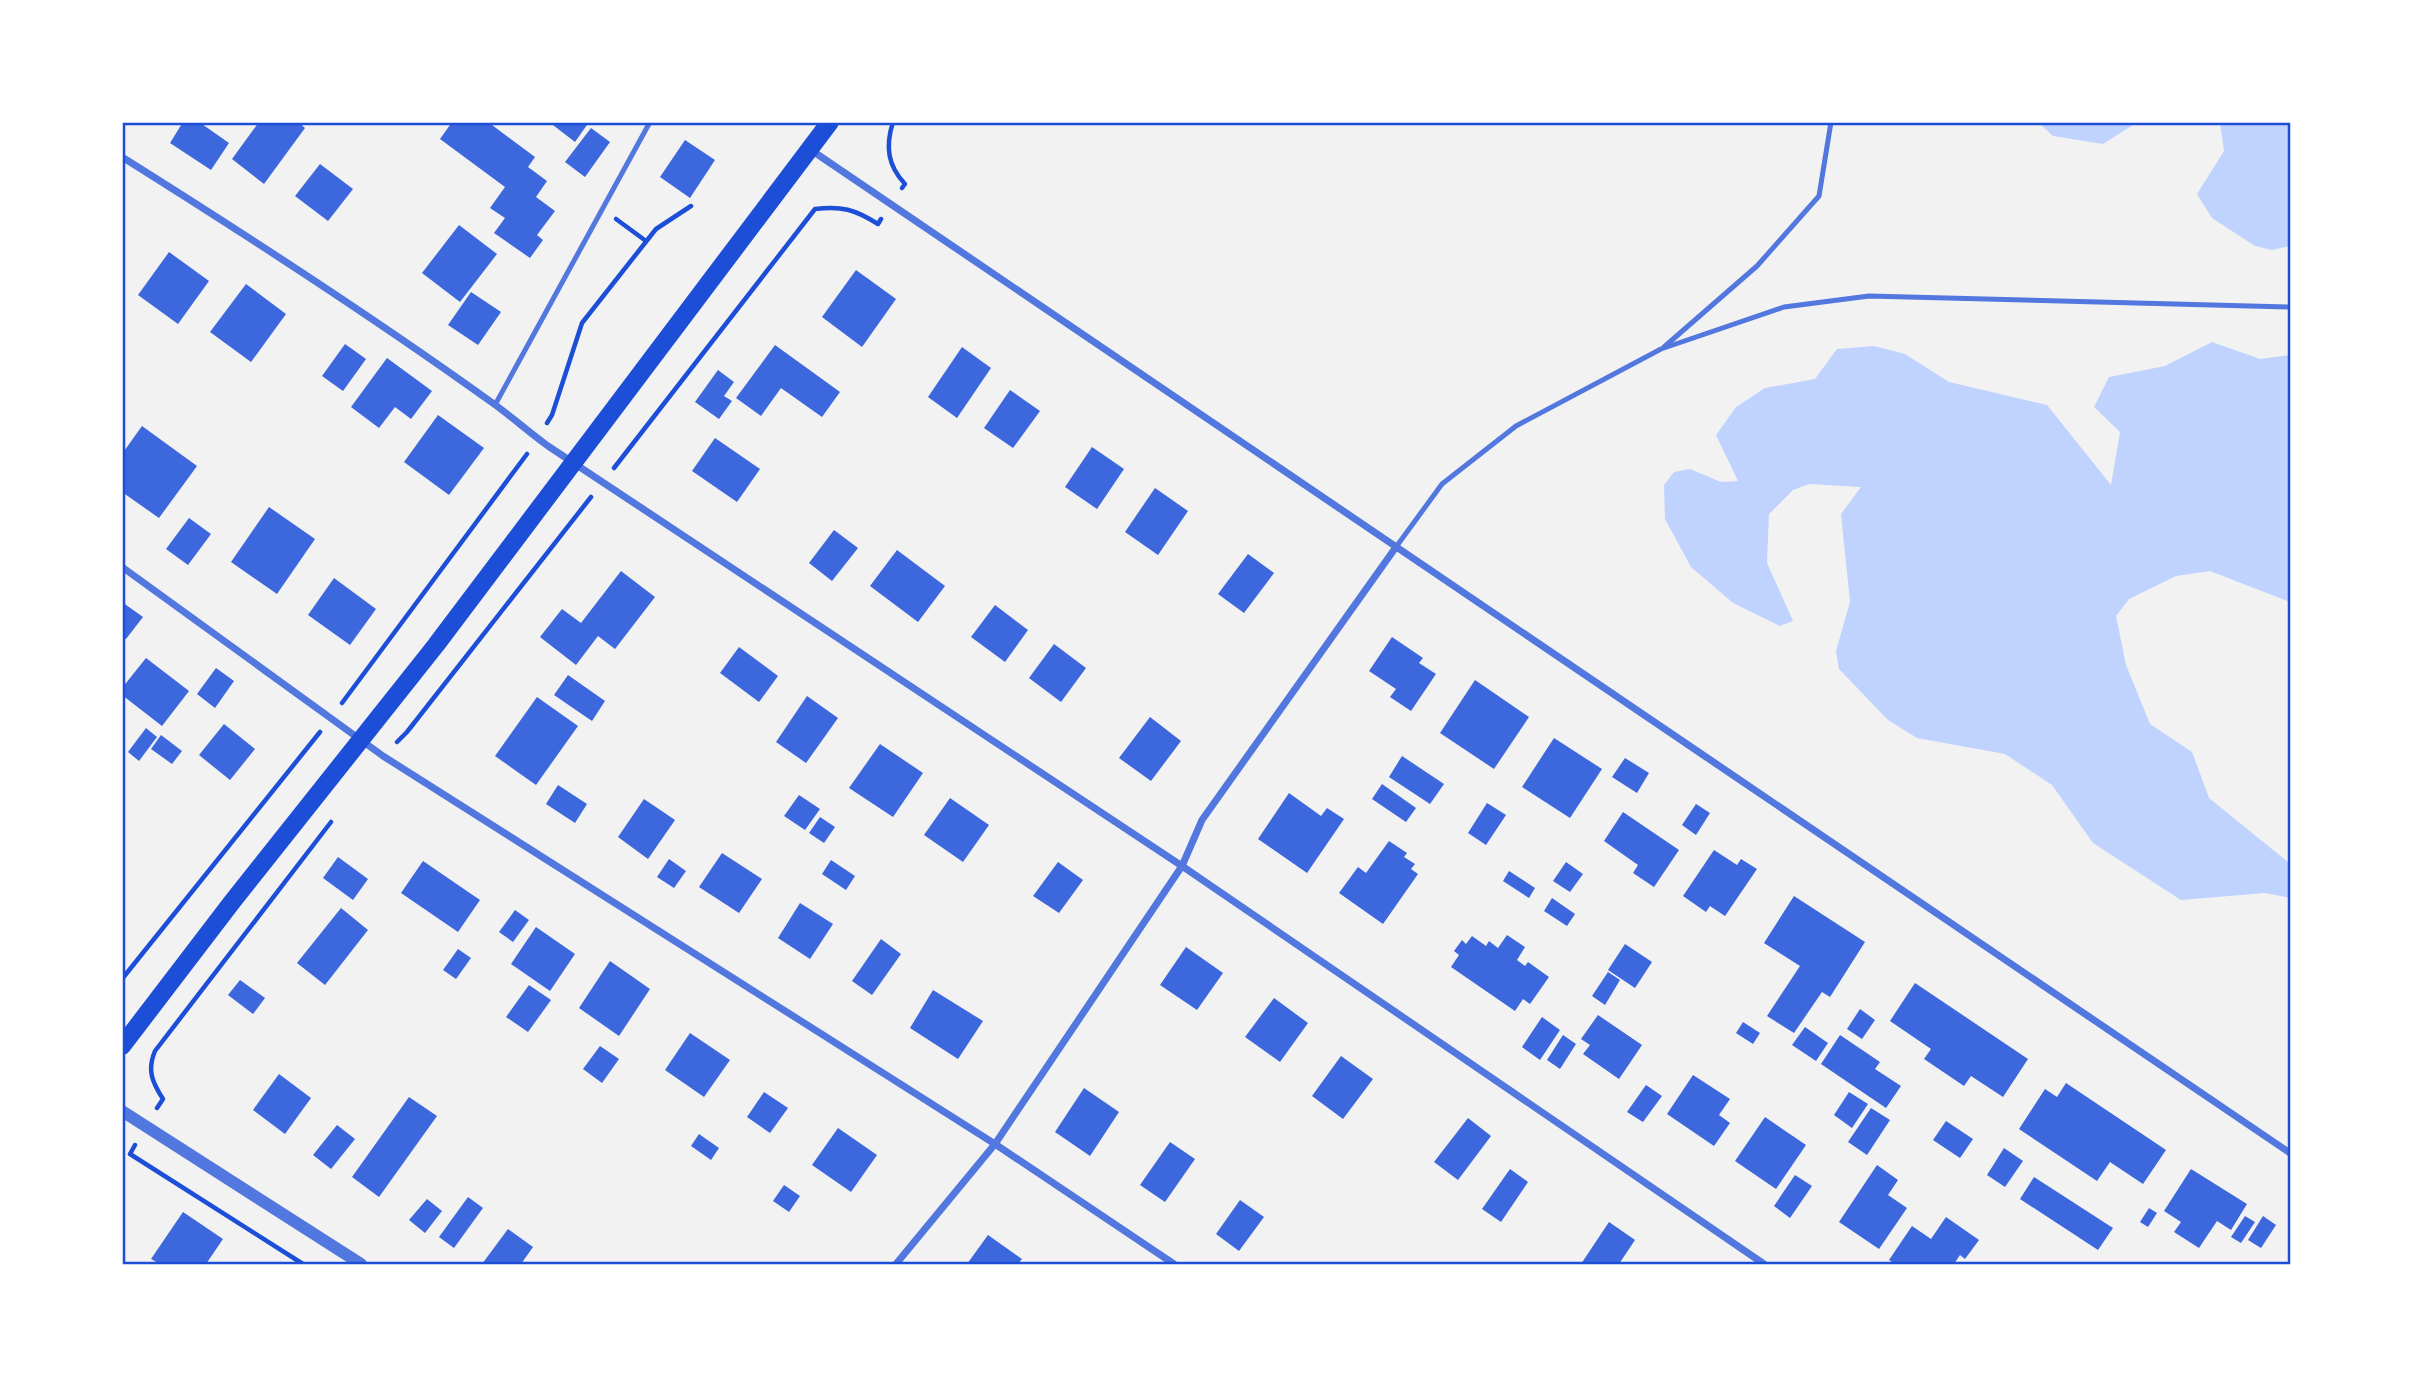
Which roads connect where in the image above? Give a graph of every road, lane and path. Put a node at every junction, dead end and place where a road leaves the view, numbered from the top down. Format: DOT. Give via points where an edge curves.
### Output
graph roads {
  1 [pos="650,122"];
  2 [pos="830,122"];
  3 [pos="893,122"];
  4 [pos="1831,122"];
  5 [pos="810,150"];
  6 [pos="122,157"];
  7 [pos="691,206"];
  8 [pos="891,206"];
  9 [pos="602,208"];
  10 [pos="646,241"];
  11 [pos="2291,307"];
  12 [pos="1661,349"];
  13 [pos="495,405"];
  14 [pos="537,438"];
  15 [pos="574,462"];
  16 [pos="603,482"];
  17 [pos="1396,547"];
  18 [pos="122,566"];
  19 [pos="331,718"];
  20 [pos="361,739"];
  21 [pos="383,756"];
  22 [pos="332,821"];
  23 [pos="1182,866"];
  24 [pos="122,979"];
  25 [pos="122,1046"];
  26 [pos="122,1111"];
  27 [pos="145,1125"];
  28 [pos="995,1144"];
  29 [pos="2291,1153"];
  30 [pos="303,1265"];
  31 [pos="361,1265"];
  32 [pos="896,1265"];
  33 [pos="1174,1265"];
  34 [pos="1764,1265"];
  1 -- 9 [label="lane"];
  2 -- 5 [label="main road"];
  3 -- 8 [label="path" via="888,154 894,173 905,184"];
  4 -- 12 [label="lane" via="1819,196 1757,266"];
  5 -- 8 [label="street"];
  5 -- 15 [label="main road"];
  6 -- 13 [label="street"];
  7 -- 10 [label="path"];
  8 -- 16 [label="path" via="878,224 857,211 814,209"];
  8 -- 17 [label="street"];
  9 -- 10 [label="path"];
  9 -- 13 [label="lane"];
  10 -- 14 [label="path" via="582,323 552,415"];
  11 -- 12 [label="lane" via="1869,296 1783,307"];
  12 -- 17 [label="lane" via="1516,426 1442,484"];
  13 -- 14 [label="street"];
  14 -- 15 [label="street"];
  14 -- 19 [label="path"];
  15 -- 16 [label="street"];
  15 -- 20 [label="main road"];
  16 -- 21 [label="path" via="407,732"];
  16 -- 23 [label="street"];
  17 -- 23 [label="street" via="1202,821"];
  17 -- 29 [label="street"];
  18 -- 19 [label="street"];
  19 -- 20 [label="street"];
  19 -- 24 [label="path"];
  20 -- 21 [label="street"];
  20 -- 25 [label="main road"];
  21 -- 28 [label="street"];
  22 -- 27 [label="path" via="155,1051 149,1066 163,1099"];
  23 -- 28 [label="street"];
  23 -- 34 [label="street"];
  26 -- 27 [label="street"];
  27 -- 30 [label="path" via="130,1154"];
  27 -- 31 [label="street"];
  28 -- 32 [label="street"];
  28 -- 33 [label="street"];
}
